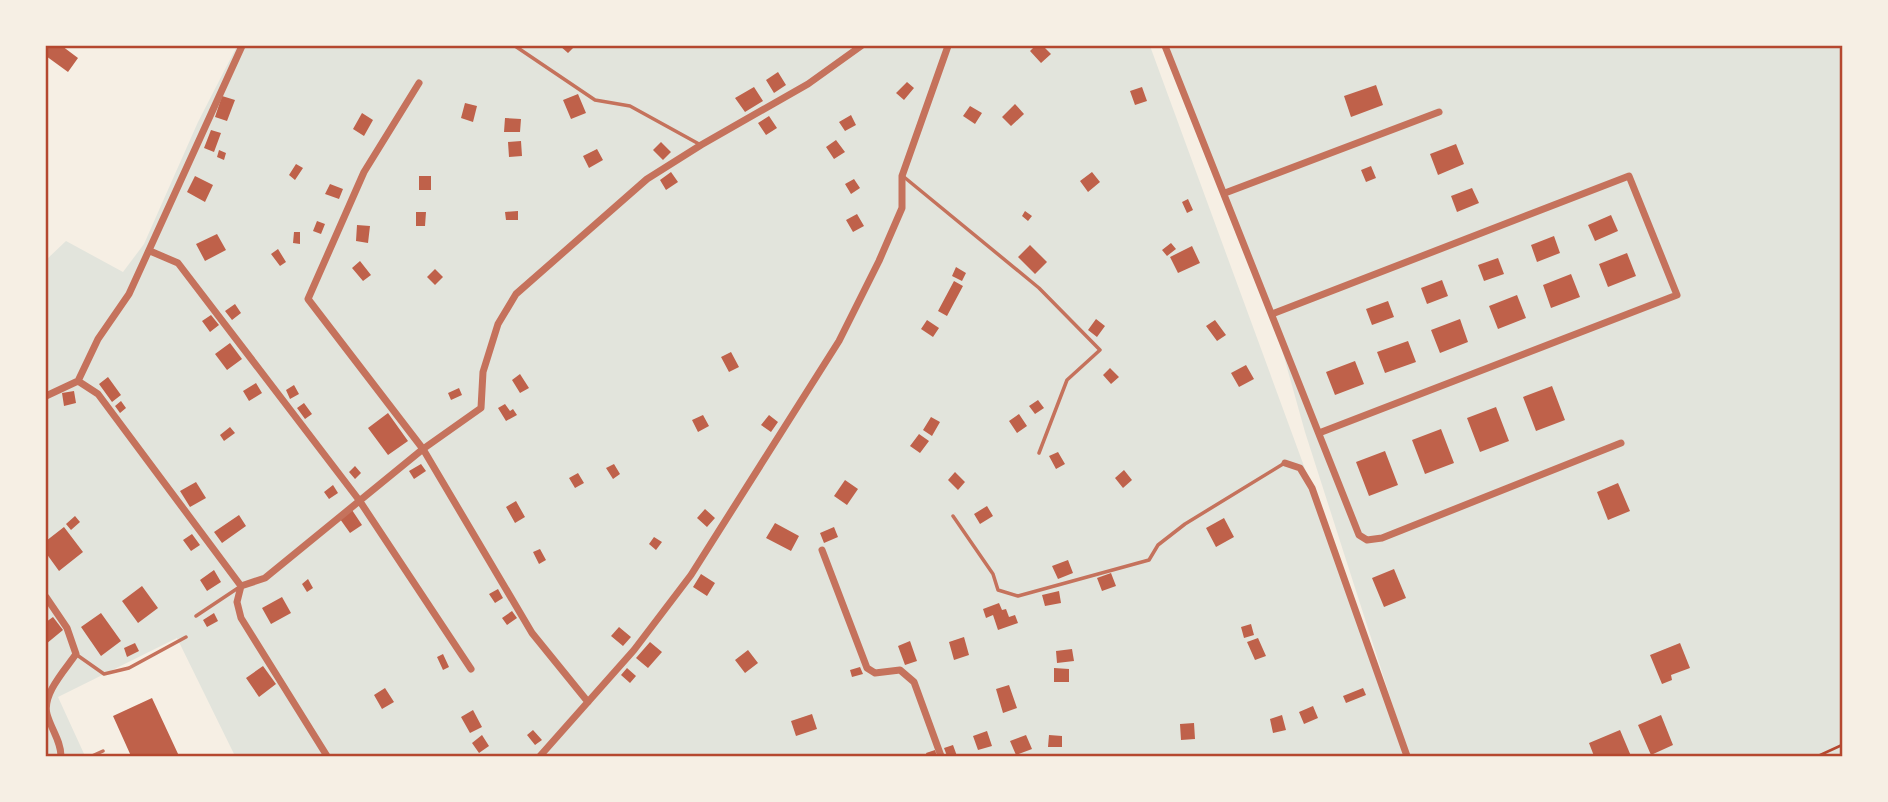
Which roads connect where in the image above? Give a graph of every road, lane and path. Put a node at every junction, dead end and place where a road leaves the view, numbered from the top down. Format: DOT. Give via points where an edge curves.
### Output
graph roads {
  1 [pos="242,46"];
  2 [pos="515,46"];
  3 [pos="861,46"];
  4 [pos="948,46"];
  5 [pos="1165,46"];
  6 [pos="419,83"];
  7 [pos="1439,112"];
  8 [pos="701,145"];
  9 [pos="902,176"];
  10 [pos="1225,193"];
  11 [pos="150,251"];
  12 [pos="1272,314"];
  13 [pos="78,381"];
  14 [pos="46,396"];
  15 [pos="1319,433"];
  16 [pos="1621,443"];
  17 [pos="423,449"];
  18 [pos="1039,453"];
  19 [pos="1285,463"];
  20 [pos="359,500"];
  21 [pos="953,516"];
  22 [pos="822,550"];
  23 [pos="241,586"];
  24 [pos="46,597"];
  25 [pos="196,617"];
  26 [pos="186,637"];
  27 [pos="76,654"];
  28 [pos="471,669"];
  29 [pos="588,702"];
  30 [pos="1843,746"];
  31 [pos="103,751"];
  32 [pos="61,757"];
  33 [pos="92,757"];
  34 [pos="327,757"];
  35 [pos="540,757"];
  36 [pos="941,757"];
  37 [pos="1407,757"];
  38 [pos="1818,757"];
  1 -- 11 [label="street"];
  2 -- 8 [label="lane" via="595,100 630,106"];
  3 -- 8 [label="street" via="808,84"];
  4 -- 9 [label="street"];
  5 -- 10 [label="street"];
  6 -- 17 [label="street" via="364,172 308,299"];
  7 -- 10 [label="street"];
  8 -- 17 [label="street" via="647,179 516,294 498,324 483,372 481,408"];
  9 -- 18 [label="lane" via="1039,288 1101,350 1067,380"];
  9 -- 29 [label="street" via="902,208 839,341 691,575"];
  10 -- 12 [label="street"];
  11 -- 13 [label="street"];
  11 -- 20 [label="street" via="178,263"];
  12 -- 15 [label="street"];
  12 -- 15 [label="street" via="1629,176 1677,295"];
  13 -- 14 [label="street"];
  13 -- 23 [label="street" via="98,394"];
  15 -- 16 [label="street" via="1359,535 1367,540"];
  17 -- 20 [label="street"];
  17 -- 29 [label="street" via="532,633"];
  19 -- 21 [label="lane" via="1185,524 1158,545 1149,560 1018,596 998,590 993,574"];
  19 -- 37 [label="street" via="1300,467 1312,488"];
  20 -- 23 [label="street" via="265,578"];
  20 -- 28 [label="street"];
  22 -- 36 [label="street" via="867,668 875,673 900,670 914,682"];
  23 -- 25 [label="lane"];
  23 -- 34 [label="street" via="237,602 241,618"];
  24 -- 27 [label="street" via="67,628"];
  26 -- 27 [label="lane" via="129,668 104,674"];
  27 -- 32 [label="street" via="49,695 46,712"];
  29 -- 35 [label="street"];
  30 -- 38 [label="path"];
  31 -- 33 [label="lane"];
}
